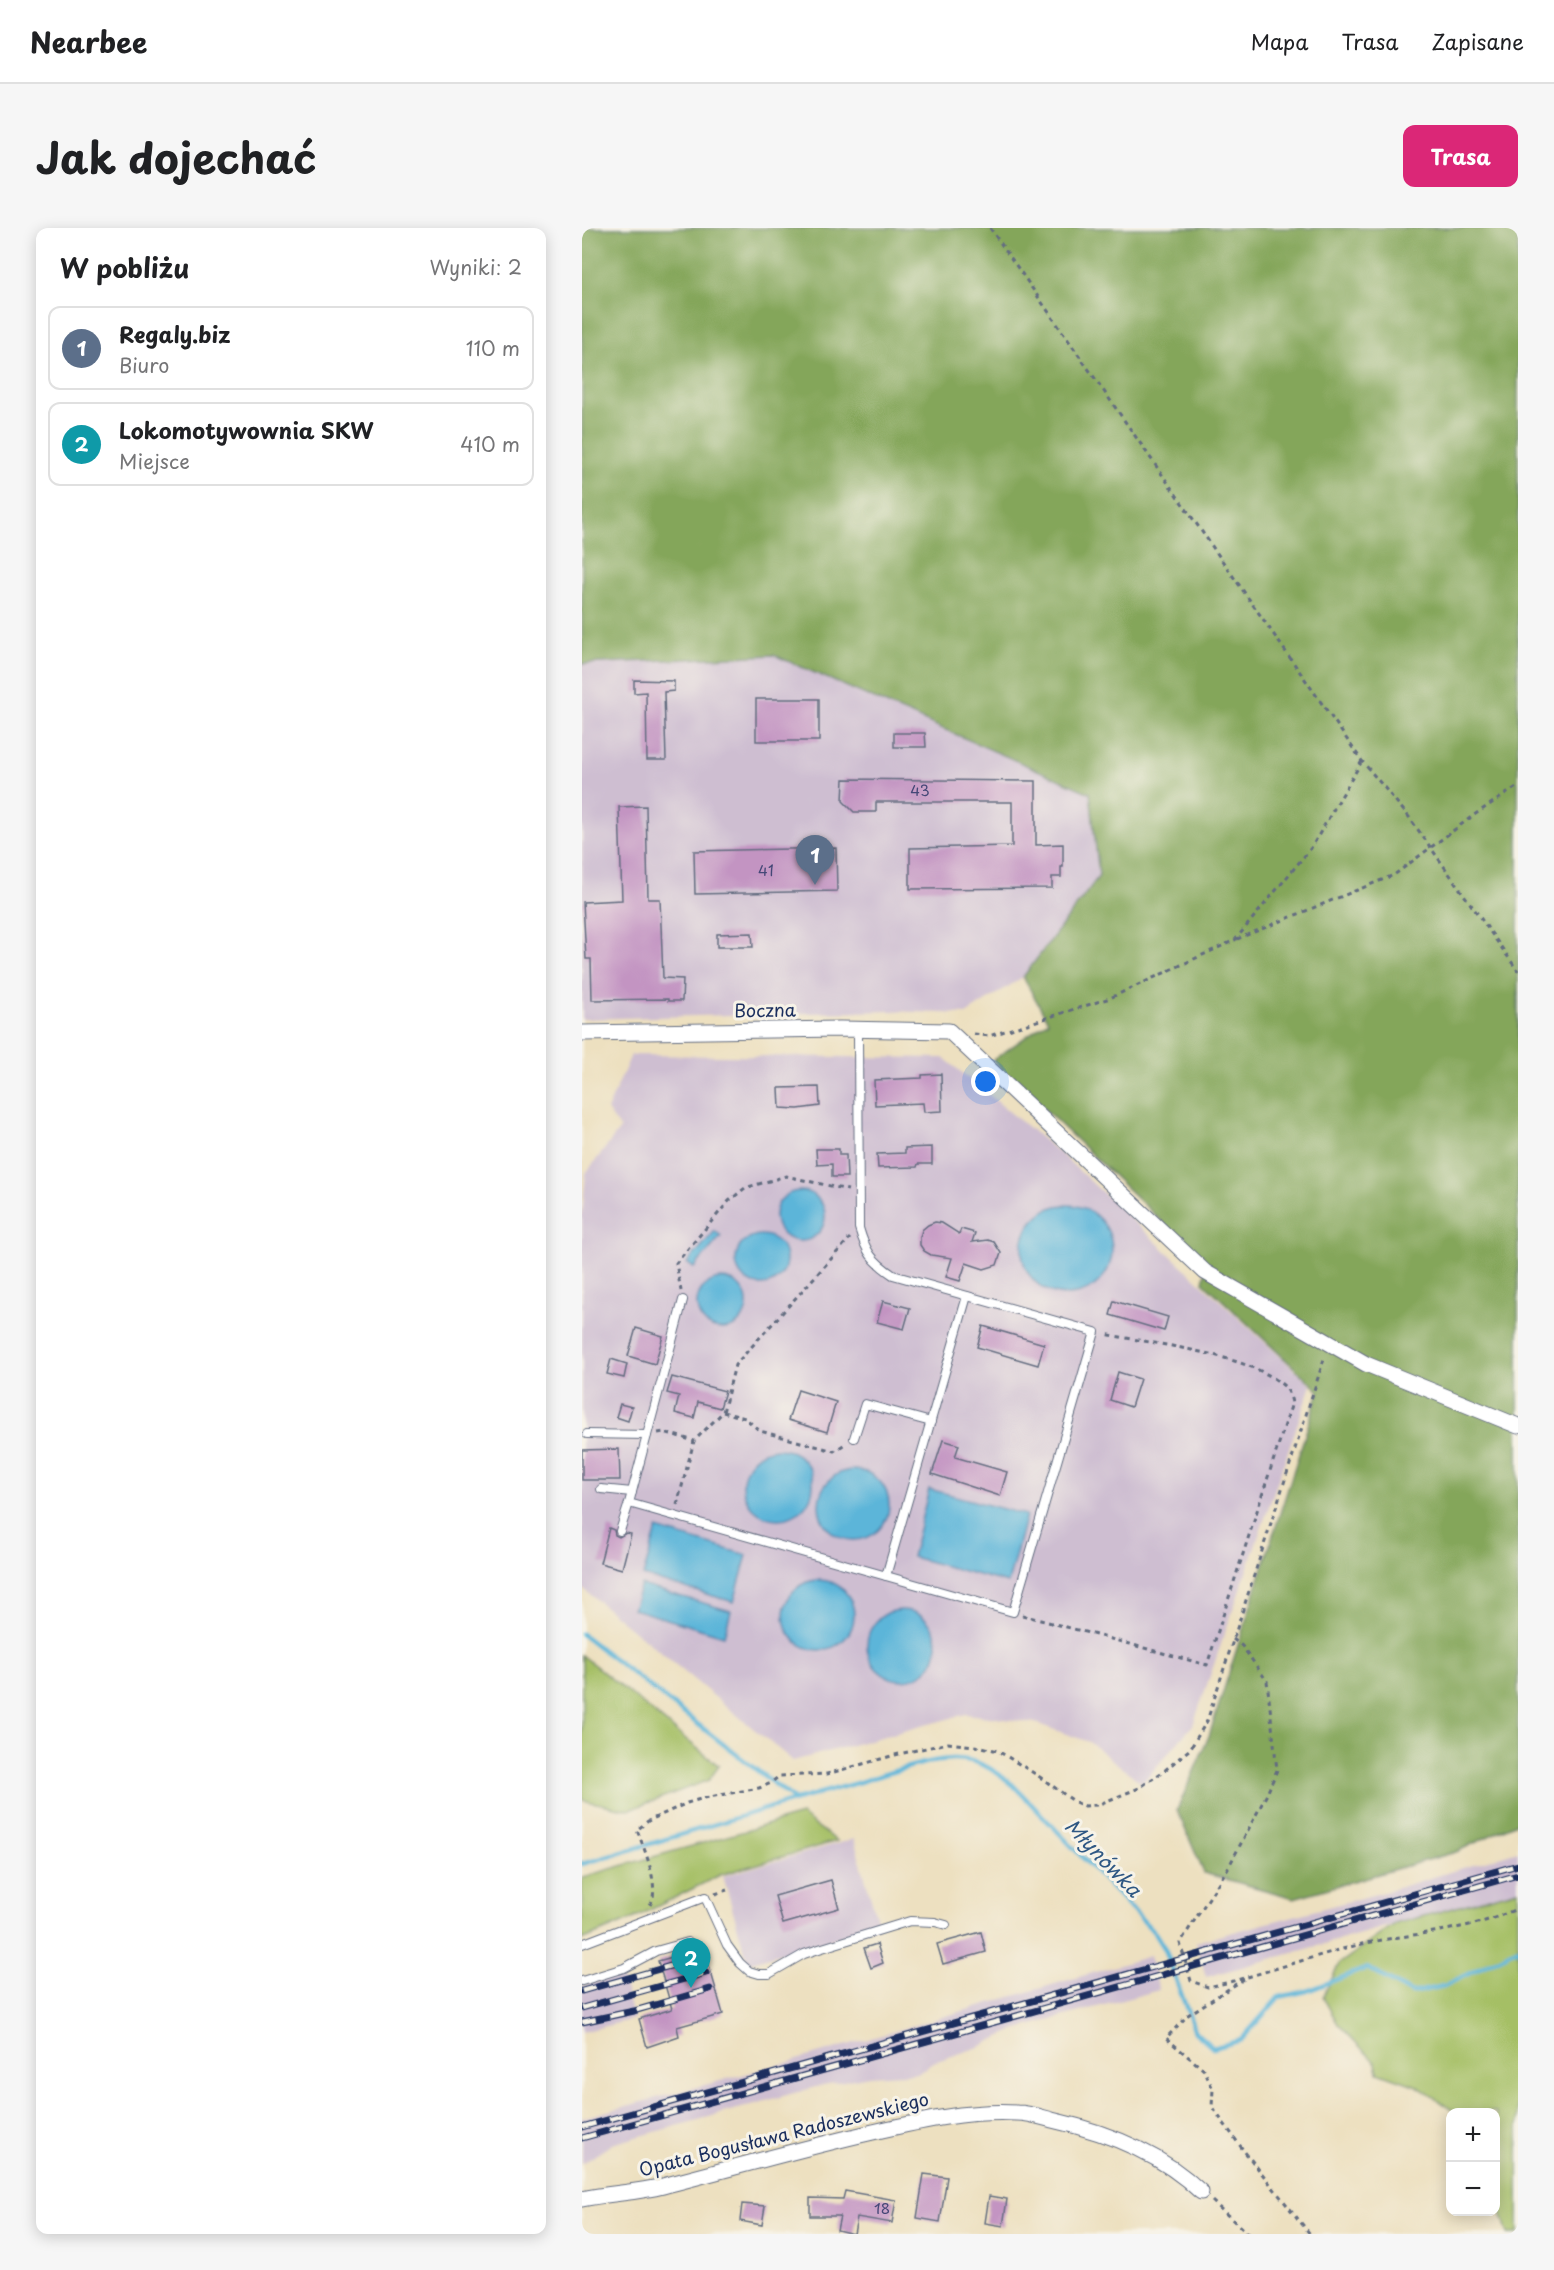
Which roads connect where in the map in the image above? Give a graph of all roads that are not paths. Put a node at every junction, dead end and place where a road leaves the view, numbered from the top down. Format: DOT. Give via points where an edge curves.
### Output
graph roads {
  1 [pos="858,1029"];
  2 [pos="582,1033"];
  3 [pos="967,1296"];
  4 [pos="683,1300"];
  5 [pos="931,1422"];
  6 [pos="1518,1426"];
  7 [pos="587,1434"];
  8 [pos="647,1435"];
  9 [pos="854,1438"];
  10 [pos="601,1489"];
  11 [pos="632,1492"];
  12 [pos="629,1503"];
  13 [pos="620,1531"];
  14 [pos="886,1576"];
  15 [pos="946,1925"];
  16 [pos="688,1942"];
  17 [pos="582,1944"];
  18 [pos="582,1981"];
  19 [pos="1202,2192"];
  20 [pos="582,2199"];
  1 -- 2 [label="street, Boczna"];
  1 -- 3 [label="lane" via="859,1228 865,1248 877,1265 893,1275"];
  1 -- 6 [label="street, Boczna" via="949,1031 1205,1272 1366,1364"];
  3 -- 5 [label="lane"];
  3 -- 14 [label="lane" via="1095,1332 1013,1612"];
  4 -- 8 [label="lane"];
  5 -- 9 [label="lane" via="865,1404"];
  5 -- 14 [label="lane"];
  7 -- 8 [label="lane"];
  8 -- 11 [label="lane"];
  10 -- 11 [label="lane"];
  11 -- 12 [label="lane"];
  12 -- 13 [label="lane"];
  12 -- 14 [label="lane"];
  15 -- 17 [label="lane" via="910,1921 804,1954 769,1974 759,1974 748,1971 727,1945 705,1896"];
  16 -- 18 [label="lane"];
  19 -- 20 [label="street, Opata Bogusława Radoszewskiego" via="1159,2160 1080,2126 1023,2113 973,2113 847,2137 659,2187"];
}
